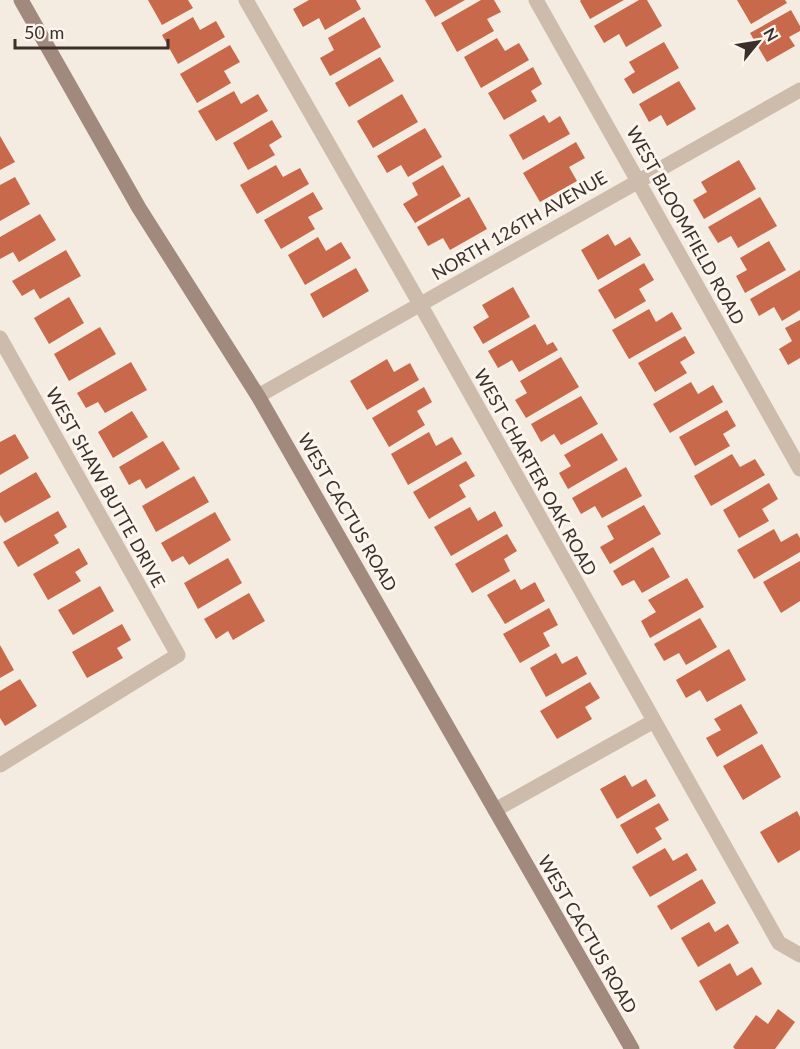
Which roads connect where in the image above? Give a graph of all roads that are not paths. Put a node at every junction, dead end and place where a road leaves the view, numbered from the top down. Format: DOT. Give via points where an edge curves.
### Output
graph roads {
  1 [pos="21,0"];
  2 [pos="246,0"];
  3 [pos="536,0"];
  4 [pos="800,90"];
  5 [pos="639,180"];
  6 [pos="420,304"];
  7 [pos="0,338"];
  8 [pos="258,396"];
  9 [pos="800,469"];
  10 [pos="654,721"];
  11 [pos="0,765"];
  12 [pos="495,810"];
  13 [pos="800,955"];
  14 [pos="632,1049"];
  1 -- 8 [label="main road, WEST CACTUS ROAD" via="140,207"];
  2 -- 6 [label="street, WEST CHARTER OAK ROAD"];
  3 -- 5 [label="street, WEST BLOOMFIELD ROAD"];
  4 -- 5 [label="street, NORTH 126TH AVENUE"];
  5 -- 6 [label="street, NORTH 126TH AVENUE"];
  5 -- 9 [label="street, WEST BLOOMFIELD ROAD"];
  6 -- 8 [label="street, NORTH 126TH AVENUE"];
  6 -- 10 [label="street, WEST CHARTER OAK ROAD"];
  7 -- 11 [label="street, WEST SHAW BUTTE DRIVE" via="178,655"];
  8 -- 12 [label="main road, WEST CACTUS ROAD"];
  10 -- 12 [label="street"];
  10 -- 13 [label="street, WEST CHARTER OAK ROAD" via="779,944"];
  12 -- 14 [label="main road, WEST CACTUS ROAD"];
}
